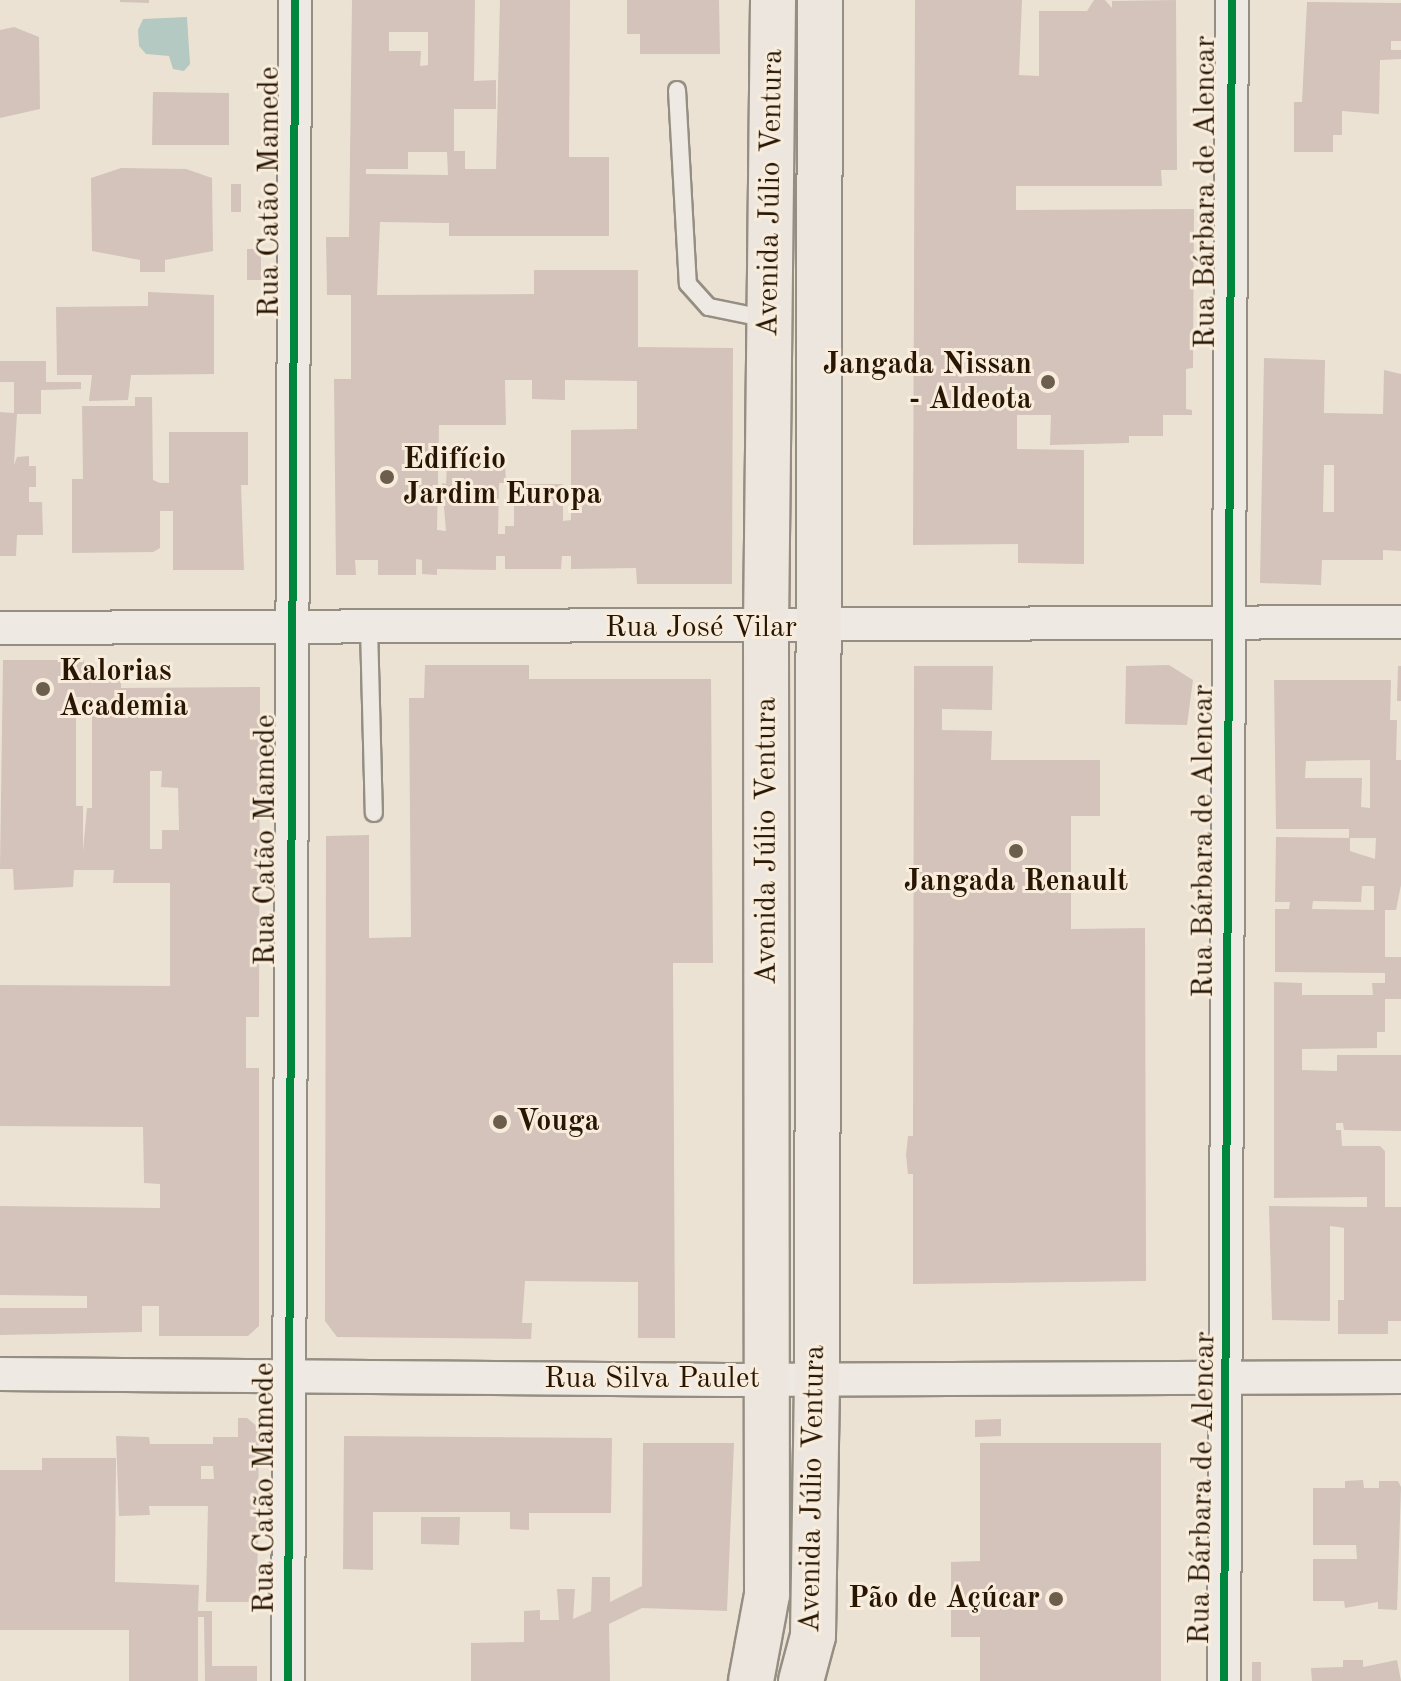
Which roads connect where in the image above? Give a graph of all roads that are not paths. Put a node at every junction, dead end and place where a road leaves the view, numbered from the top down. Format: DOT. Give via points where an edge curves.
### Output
graph roads {
  1 [pos="295,0"];
  2 [pos="773,0"];
  3 [pos="820,0"];
  4 [pos="1232,0"];
  5 [pos="677,90"];
  6 [pos="769,319"];
  7 [pos="1401,622"];
  8 [pos="1227,623"];
  9 [pos="0,628"];
  10 [pos="290,628"];
  11 [pos="369,628"];
  12 [pos="766,628"];
  13 [pos="817,628"];
  14 [pos="374,813"];
  15 [pos="0,1374"];
  16 [pos="290,1376"];
  17 [pos="1401,1377"];
  18 [pos="1228,1379"];
  19 [pos="768,1380"];
  20 [pos="817,1380"];
  21 [pos="288,1681"];
  22 [pos="751,1681"];
  23 [pos="801,1681"];
  24 [pos="1224,1681"];
  1 -- 10 [label="street, Rua Catão Mamede"];
  2 -- 6 [label="main road, Avenida Júlio Ventura"];
  3 -- 13 [label="main road, Avenida Júlio Ventura"];
  4 -- 8 [label="street, Rua Bárbara de Alencar"];
  5 -- 6 [label="lane" via="688,284 709,307"];
  6 -- 12 [label="main road, Avenida Júlio Ventura"];
  7 -- 8 [label="street, Rua José Vilar"];
  8 -- 13 [label="street, Rua José Vilar"];
  8 -- 18 [label="street, Rua Bárbara de Alencar"];
  9 -- 10 [label="street, Rua José Vilar"];
  10 -- 11 [label="street, Rua José Vilar"];
  10 -- 16 [label="street, Rua Catão Mamede"];
  11 -- 12 [label="street, Rua José Vilar"];
  11 -- 14 [label="lane"];
  12 -- 13 [label="street, Rua José Vilar"];
  12 -- 19 [label="main road, Avenida Júlio Ventura"];
  13 -- 20 [label="main road, Avenida Júlio Ventura"];
  15 -- 16 [label="street, Rua Silva Paulet"];
  16 -- 19 [label="street, Rua Silva Paulet"];
  16 -- 21 [label="street, Rua Catão Mamede"];
  17 -- 18 [label="street, Rua Silva Paulet"];
  18 -- 20 [label="street, Rua Silva Paulet"];
  18 -- 24 [label="street, Rua Bárbara de Alencar"];
  19 -- 20 [label="street, Rua Silva Paulet"];
  19 -- 22 [label="main road, Avenida Júlio Ventura" via="767,1595"];
  20 -- 23 [label="main road, Avenida Júlio Ventura" via="813,1636"];
}
